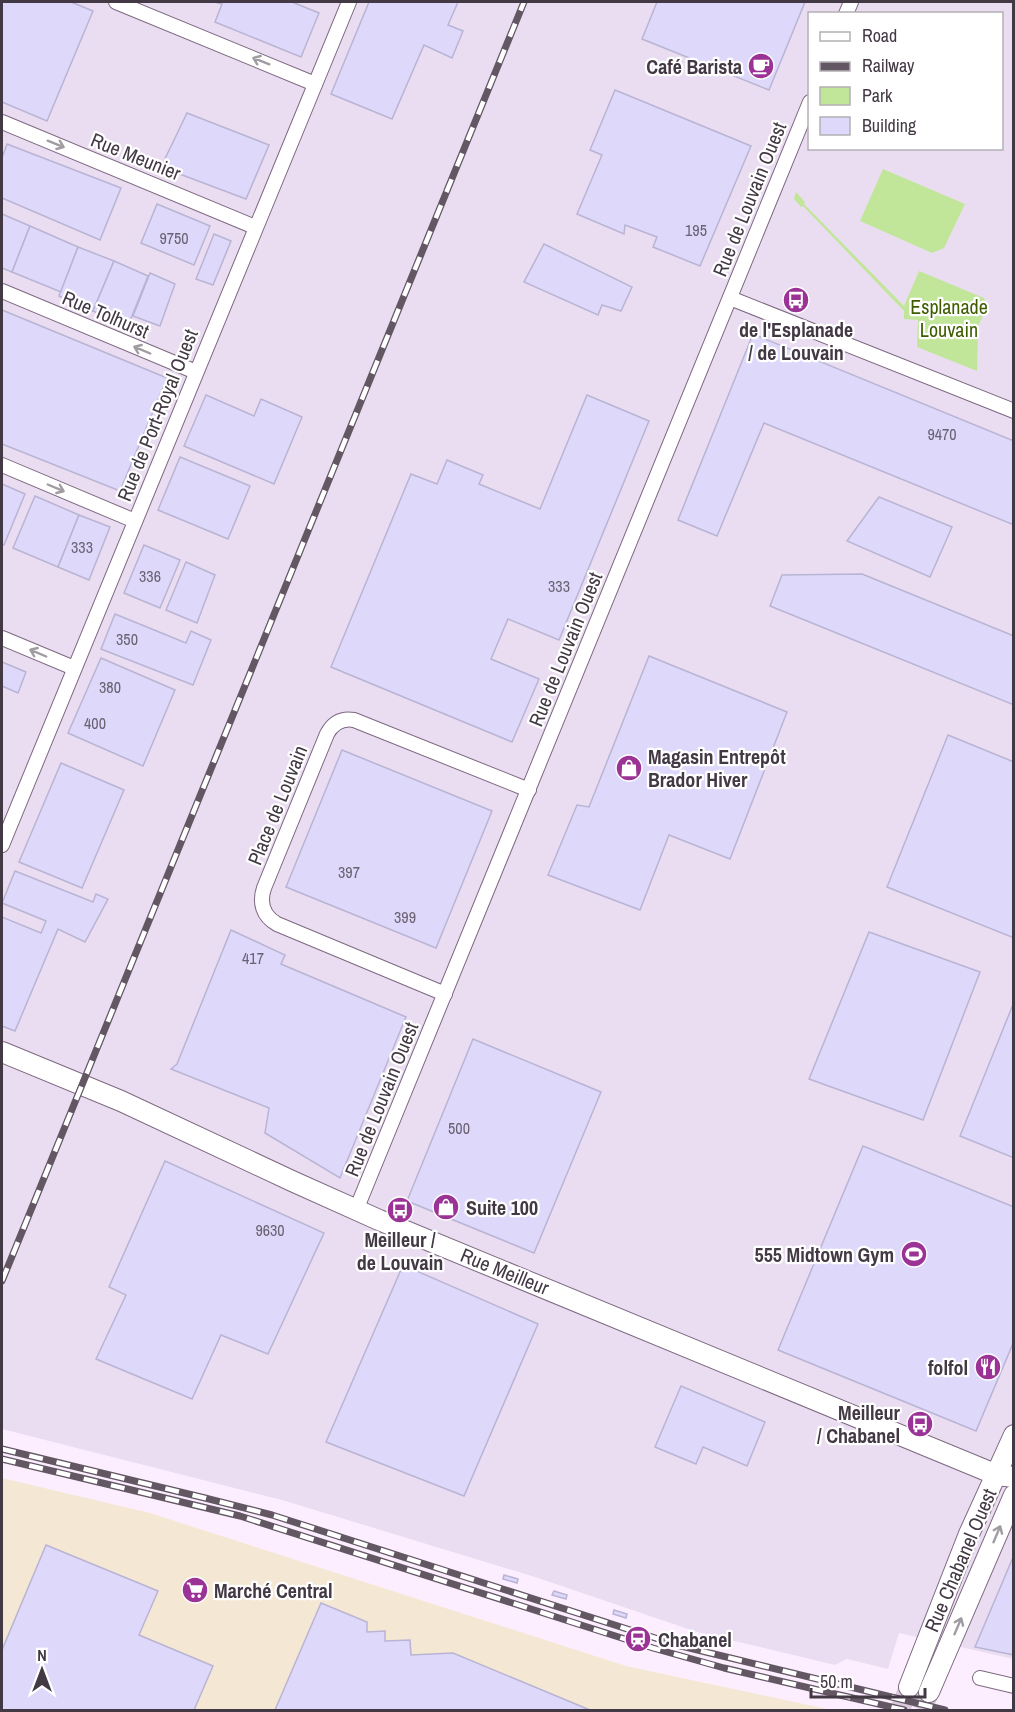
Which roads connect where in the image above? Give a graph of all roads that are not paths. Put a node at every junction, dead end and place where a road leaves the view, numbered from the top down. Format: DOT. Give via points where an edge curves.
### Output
graph roads {
  1 [pos="116,2"];
  2 [pos="349,2"];
  3 [pos="315,84"];
  4 [pos="808,107"];
  5 [pos="2,122"];
  6 [pos="255,227"];
  7 [pos="2,291"];
  8 [pos="730,298"];
  9 [pos="196,372"];
  10 [pos="1014,411"];
  11 [pos="2,465"];
  12 [pos="135,521"];
  13 [pos="2,638"];
  14 [pos="74,668"];
  15 [pos="528,790"];
  16 [pos="2,844"];
  17 [pos="445,994"];
  18 [pos="2,1052"];
  19 [pos="356,1210"];
  20 [pos="1014,1435"];
  21 [pos="1005,1476"];
  22 [pos="1014,1495"];
  23 [pos="980,1678"];
  24 [pos="1014,1686"];
  25 [pos="909,1687"];
  26 [pos="929,1692"];
  3 -- 1 [label="street, one-way"];
  2 -- 3 [label="street, Rue de Port-Royal Ouest"];
  3 -- 6 [label="street, Rue de Port-Royal Ouest"];
  4 -- 8 [label="street, Rue de Louvain Ouest"];
  5 -- 6 [label="street, Rue Meunier, one-way"];
  6 -- 9 [label="street, Rue de Port-Royal Ouest"];
  9 -- 7 [label="street, Rue Tolhurst, one-way"];
  8 -- 10 [label="street"];
  8 -- 15 [label="street, Rue de Louvain Ouest"];
  9 -- 12 [label="street, Rue de Port-Royal Ouest"];
  11 -- 12 [label="street, one-way"];
  12 -- 14 [label="street, Rue de Port-Royal Ouest"];
  14 -- 13 [label="street, one-way"];
  14 -- 16 [label="street, Rue de Port-Royal Ouest"];
  15 -- 17 [label="street, Rue de Louvain Ouest"];
  15 -- 17 [label="street, Place de Louvain" via="354,720 344,720 332,726 264,888 264,912 277,924"];
  17 -- 19 [label="street, Rue de Louvain Ouest"];
  18 -- 19 [label="street, Rue Meilleur" via="113,1098"];
  19 -- 21 [label="street, Rue Meilleur"];
  20 -- 21 [label="street, Rue Chabanel Ouest"];
  21 -- 25 [label="street, Rue Chabanel Ouest" via="983,1500"];
  26 -- 22 [label="street, Rue Chabanel Ouest, one-way"];
  23 -- 24 [label="street"];
}
